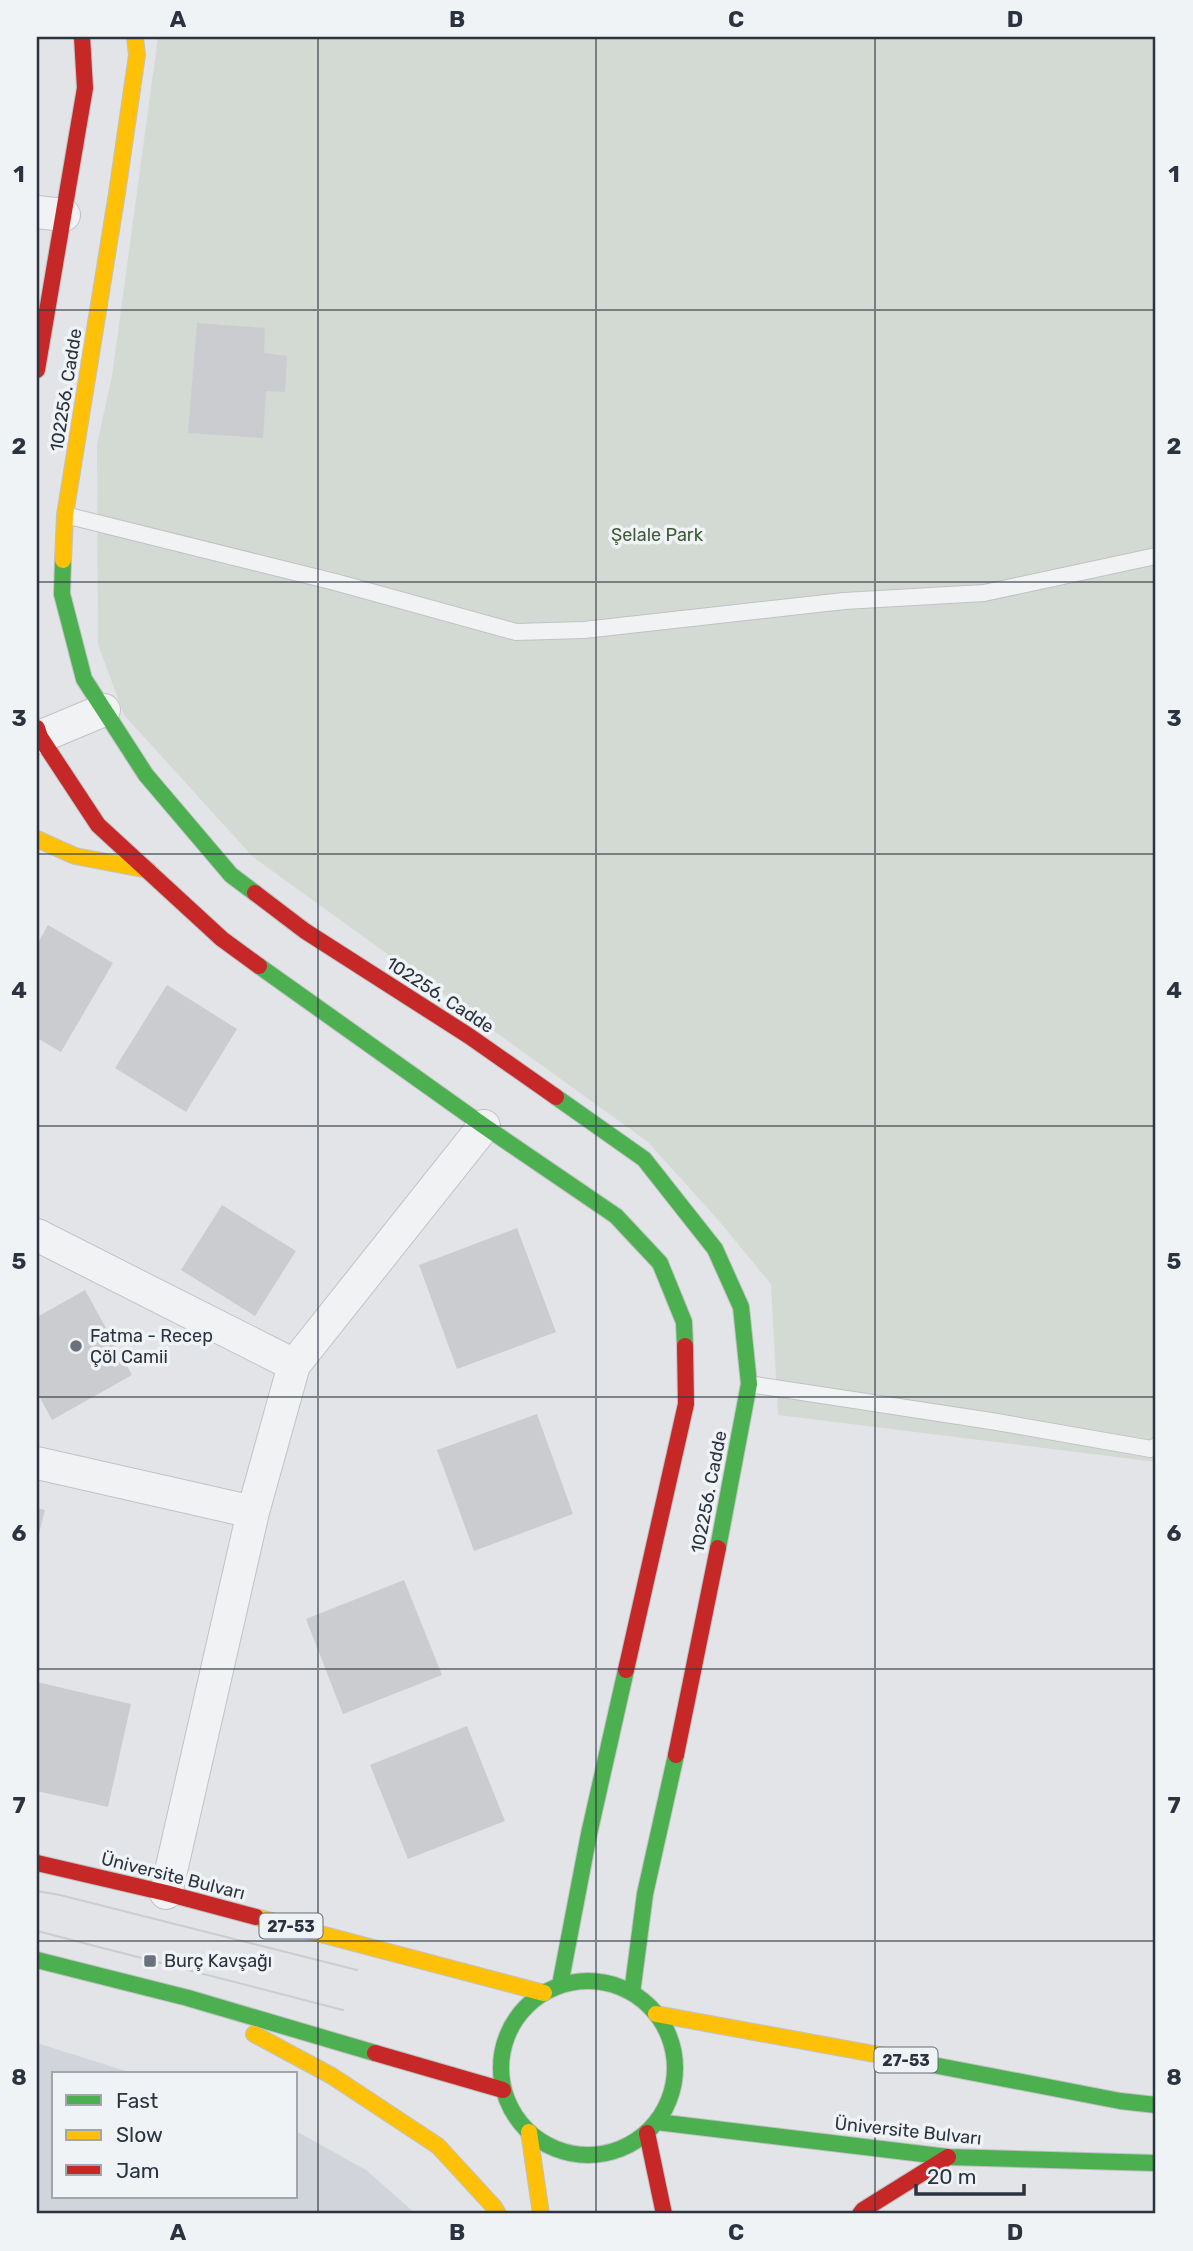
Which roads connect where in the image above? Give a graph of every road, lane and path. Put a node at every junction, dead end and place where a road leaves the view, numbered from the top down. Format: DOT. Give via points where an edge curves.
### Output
graph roads {
  1 [pos="82,37"];
  2 [pos="135,37"];
  3 [pos="50,214"];
  4 [pos="37,370"];
  5 [pos="65,515"];
  6 [pos="1156,556"];
  7 [pos="104,710"];
  8 [pos="38,734"];
  9 [pos="37,839"];
  10 [pos="148,870"];
  11 [pos="484,1126"];
  12 [pos="37,1235"];
  13 [pos="294,1365"];
  14 [pos="748,1384"];
  15 [pos="1156,1446"];
  16 [pos="37,1463"];
  17 [pos="253,1512"];
  18 [pos="37,1863"];
  19 [pos="166,1893"];
  20 [pos="37,1960"];
  21 [pos="560,1986"];
  22 [pos="544,1993"];
  23 [pos="632,1993"];
  24 [pos="188,1998"];
  25 [pos="656,2014"];
  26 [pos="503,2090"];
  27 [pos="1156,2105"];
  28 [pos="652,2127"];
  29 [pos="529,2133"];
  30 [pos="948,2157"];
  31 [pos="1156,2163"];
  32 [pos="498,2214"];
  33 [pos="541,2214"];
  34 [pos="664,2214"];
  35 [pos="860,2214"];
  1 -- 3 [label="street, 102256. Cadde" via="85,88"];
  2 -- 5 [label="street, 102256. Cadde" via="137,55 117,193"];
  3 -- 4 [label="street, 102256. Cadde"];
  5 -- 6 [label="lane" via="516,632 584,630 844,601 984,593"];
  5 -- 7 [label="street, 102256. Cadde" via="62,594 84,679"];
  7 -- 8 [label="street"];
  7 -- 14 [label="street, 102256. Cadde" via="146,775 231,876 643,1159 715,1249 741,1307"];
  8 -- 10 [label="street" via="98,825"];
  9 -- 10 [label="street" via="75,856"];
  10 -- 11 [label="street" via="222,939"];
  11 -- 13 [label="street"];
  11 -- 21 [label="street" via="616,1216 660,1263 684,1322 686,1404 589,1834"];
  12 -- 13 [label="street"];
  13 -- 17 [label="street"];
  14 -- 15 [label="lane" via="1151,1449"];
  14 -- 23 [label="street, 102256. Cadde" via="645,1894"];
  16 -- 17 [label="street"];
  17 -- 19 [label="street"];
  18 -- 19 [label="street, Üniversite Bulvarı / 27-53"];
  19 -- 22 [label="street, Üniversite Bulvarı / 27-53"];
  20 -- 24 [label="street"];
  21 -- 22 [label="street"];
  21 -- 23 [label="street" via="585,1981"];
  22 -- 26 [label="street" via="522,2011 507,2034 501,2062"];
  23 -- 25 [label="street"];
  24 -- 26 [label="street"];
  24 -- 32 [label="street" via="332,2076 438,2146"];
  25 -- 27 [label="street, 27-53"];
  25 -- 28 [label="street" via="670,2040 675,2068 670,2096"];
  26 -- 29 [label="street"];
  28 -- 29 [label="street" via="625,2148 600,2155 575,2155 550,2147"];
  28 -- 30 [label="street, Üniversite Bulvarı"];
  28 -- 34 [label="street"];
  29 -- 33 [label="street"];
  30 -- 31 [label="street, Üniversite Bulvarı"];
  30 -- 35 [label="street"];
}
